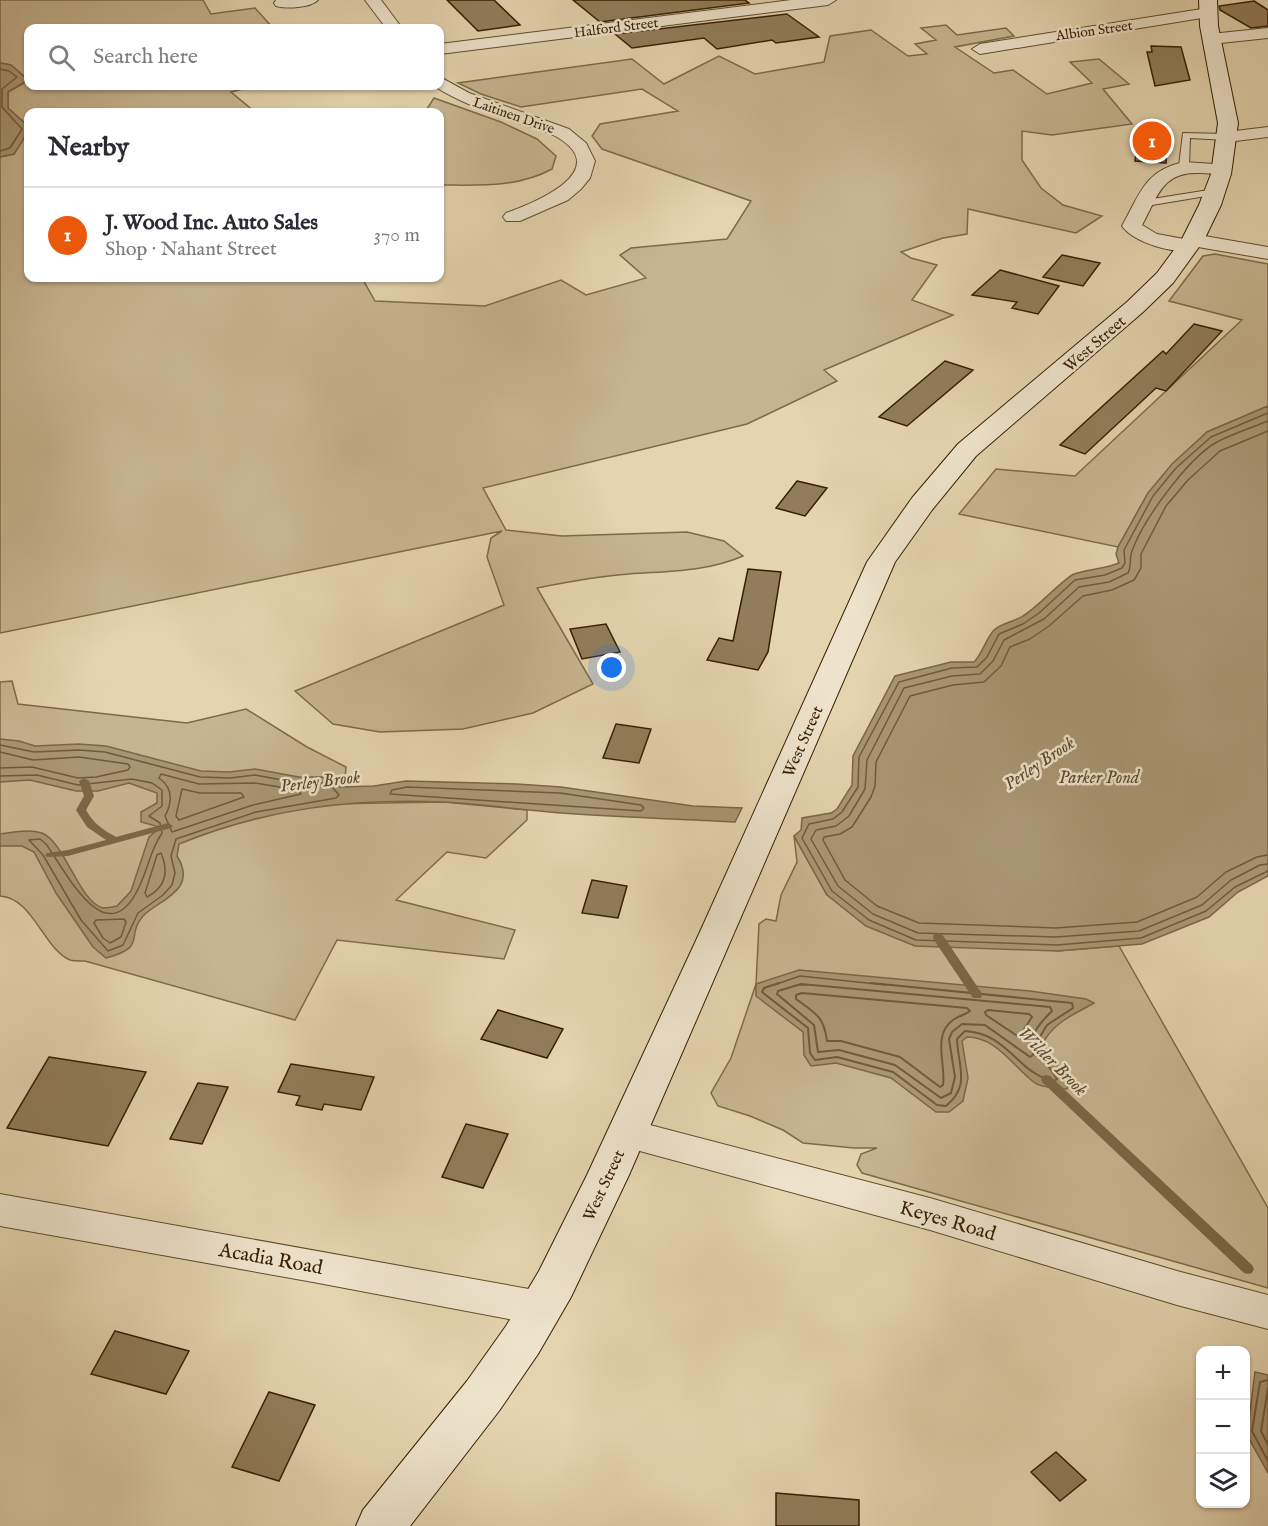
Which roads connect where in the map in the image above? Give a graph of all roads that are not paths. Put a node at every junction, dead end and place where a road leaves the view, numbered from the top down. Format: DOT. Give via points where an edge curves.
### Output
graph roads {
  1 [pos="310,0"];
  2 [pos="373,0"];
  3 [pos="828,0"];
  4 [pos="282,3"];
  5 [pos="1209,18"];
  6 [pos="391,24"];
  7 [pos="1268,33"];
  8 [pos="444,48"];
  9 [pos="980,49"];
  10 [pos="444,85"];
  11 [pos="1268,132"];
  12 [pos="1227,137"];
  13 [pos="1184,166"];
  14 [pos="1218,180"];
  15 [pos="1146,203"];
  16 [pos="513,217"];
  17 [pos="1191,243"];
  18 [pos="1268,253"];
  19 [pos="627,1134"];
  20 [pos="0,1210"];
  21 [pos="540,1308"];
  22 [pos="1268,1312"];
  23 [pos="380,1526"];
  1 -- 4 [label="street"];
  2 -- 6 [label="street"];
  3 -- 8 [label="street, Halford Street"];
  5 -- 7 [label="street, Albion Street"];
  5 -- 9 [label="street, Albion Street"];
  5 -- 12 [label="main road, West Street" via="1228,123"];
  10 -- 16 [label="street, Laitinen Drive" via="463,97 563,133 585,153 587,166 569,190 538,210"];
  11 -- 12 [label="street"];
  12 -- 13 [label="lane" via="1186,135"];
  12 -- 14 [label="main road, West Street"];
  13 -- 14 [label="street"];
  13 -- 15 [label="street" via="1166,171"];
  14 -- 15 [label="lane"];
  14 -- 17 [label="main road, West Street"];
  15 -- 17 [label="street" via="1132,226 1135,230 1147,237"];
  17 -- 18 [label="street"];
  17 -- 19 [label="main road, West Street" via="1165,278 1136,307 967,450 881,562"];
  19 -- 21 [label="main road, West Street"];
  19 -- 22 [label="street, Keyes Road" via="930,1214"];
  20 -- 21 [label="street, Acadia Road"];
  21 -- 23 [label="main road, West Street" via="483,1396"];
}
